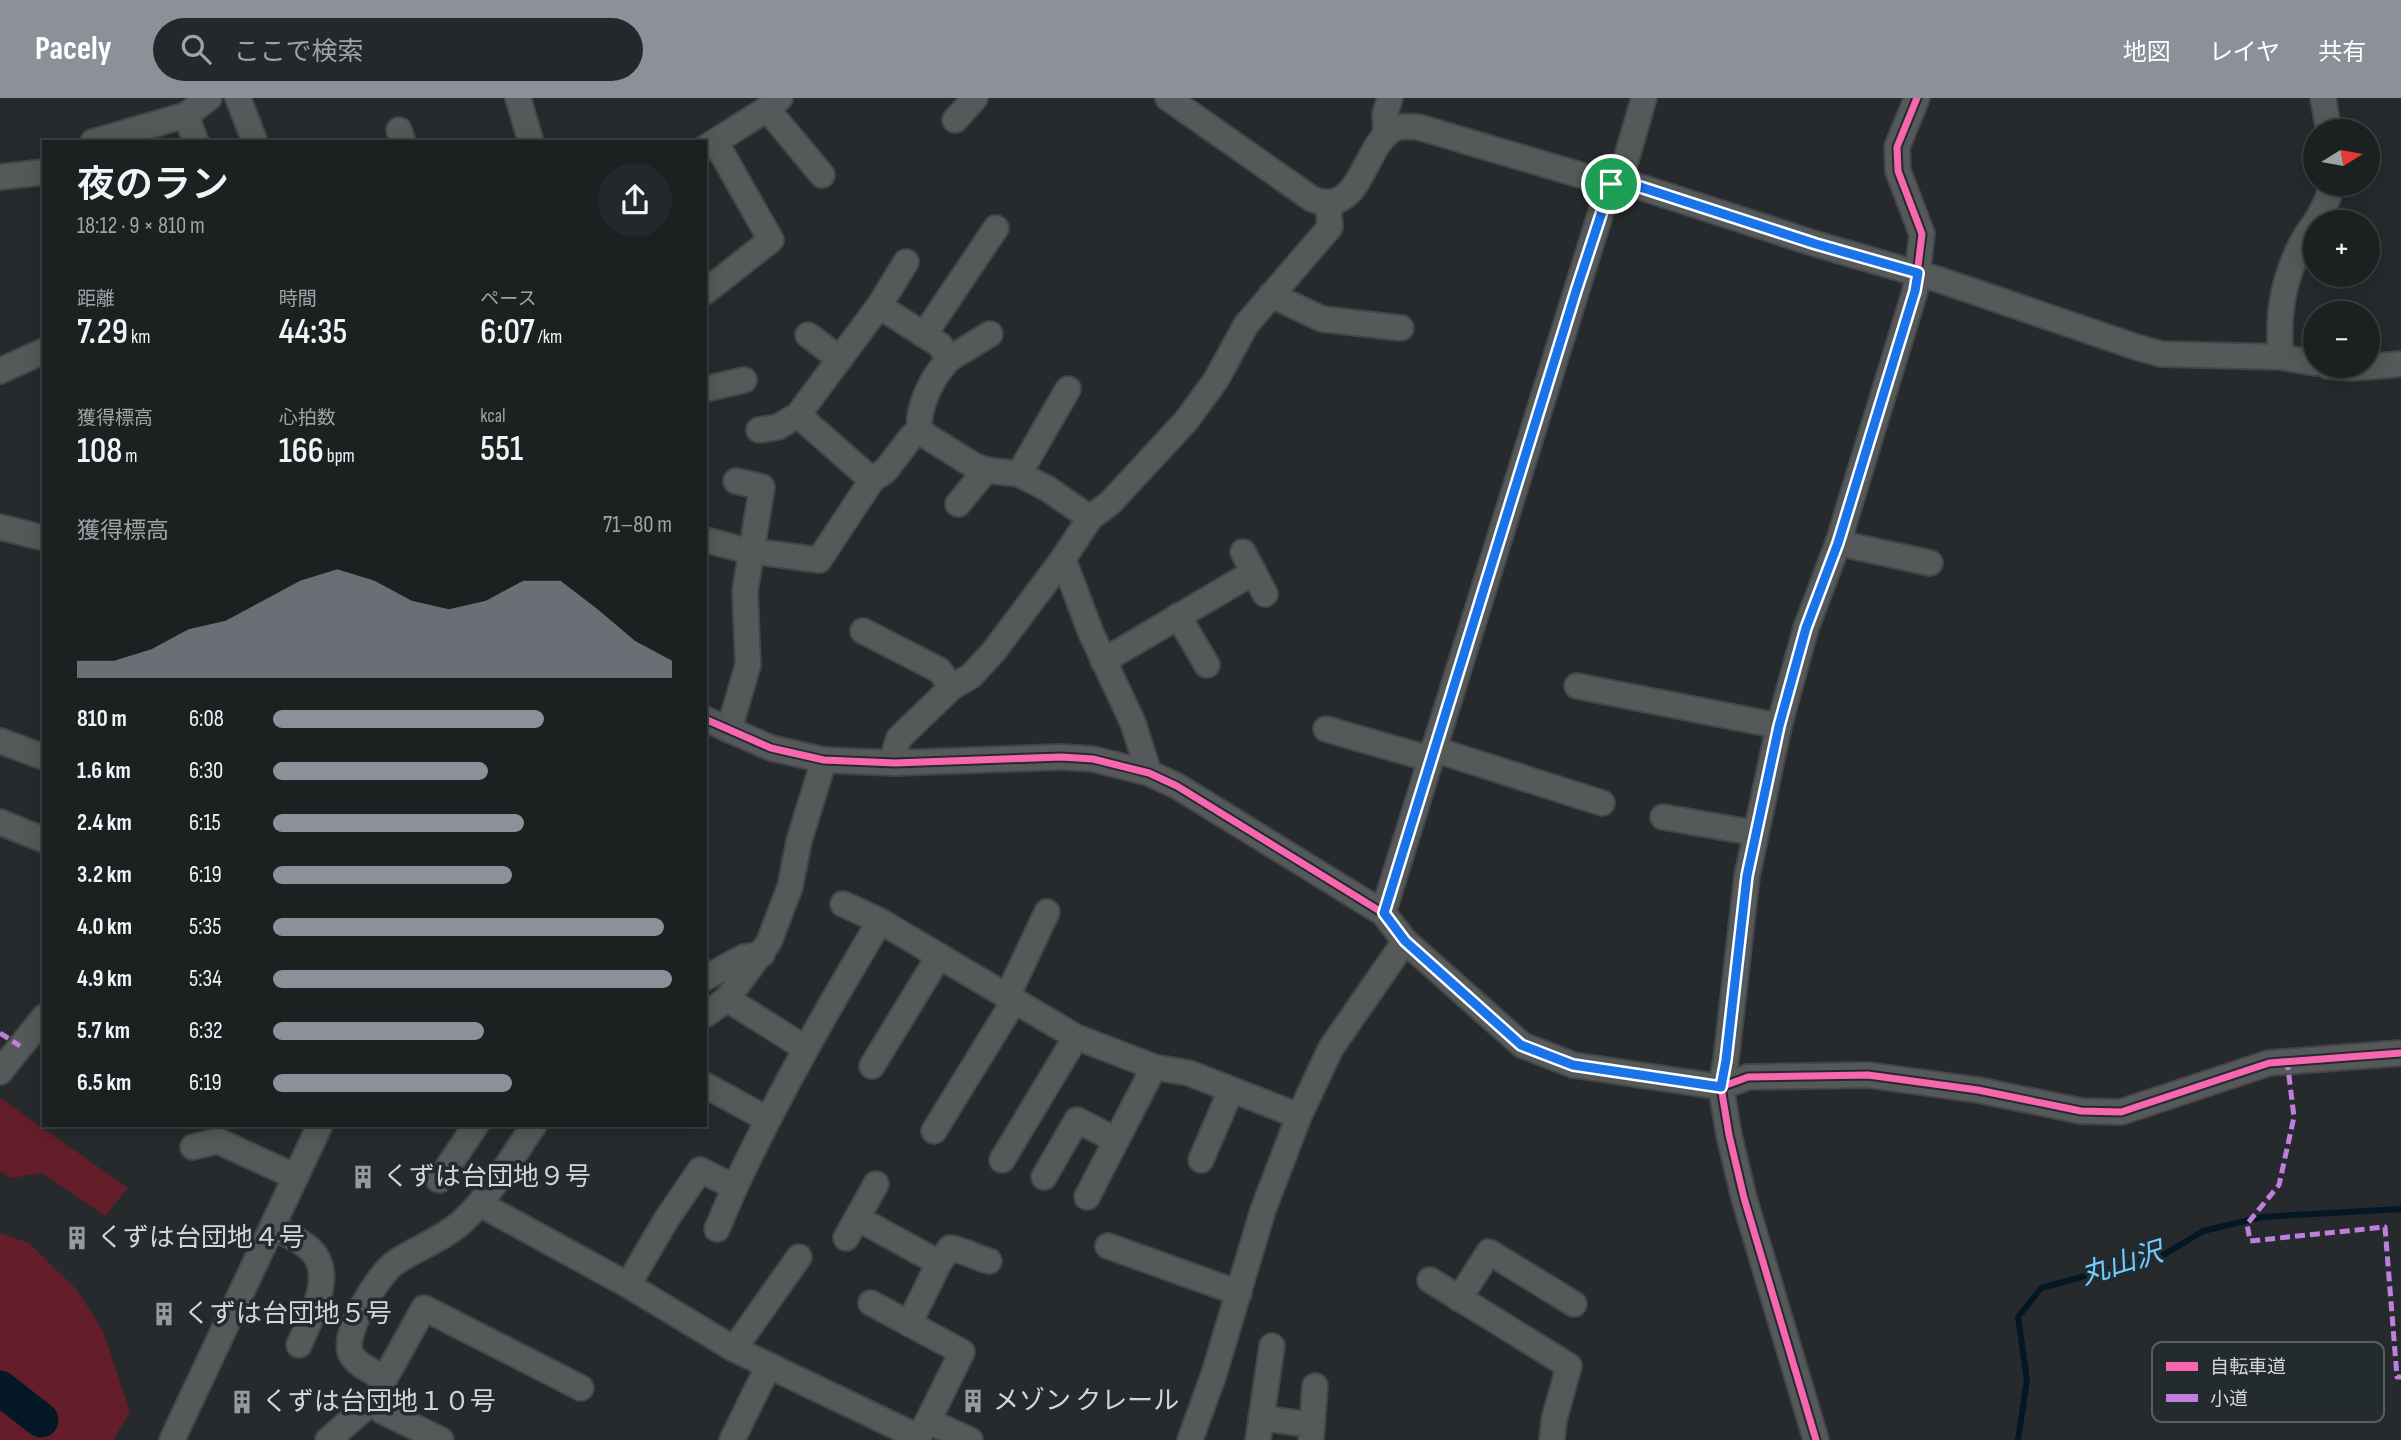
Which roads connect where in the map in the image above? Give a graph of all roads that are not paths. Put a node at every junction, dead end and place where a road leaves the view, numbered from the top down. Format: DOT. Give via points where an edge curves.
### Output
graph roads {
  1 [pos="209,98"];
  2 [pos="238,98"];
  3 [pos="519,98"];
  4 [pos="975,98"];
  5 [pos="1168,98"];
  6 [pos="1390,98"];
  7 [pos="1644,98"];
  8 [pos="1917,98"];
  9 [pos="2323,98"];
  10 [pos="774,103"];
  11 [pos="186,115"];
  12 [pos="2327,119"];
  13 [pos="955,120"];
  14 [pos="1386,135"];
  15 [pos="100,140"];
  16 [pos="195,140"];
  17 [pos="254,140"];
  18 [pos="530,140"];
  19 [pos="710,145"];
  20 [pos="42,172"];
  21 [pos="822,175"];
  22 [pos="0,177"];
  23 [pos="1611,184"];
  24 [pos="2328,196"];
  25 [pos="1328,204"];
  26 [pos="996,228"];
  27 [pos="906,262"];
  28 [pos="1918,273"];
  29 [pos="707,290"];
  30 [pos="1271,295"];
  31 [pos="878,306"];
  32 [pos="1401,328"];
  33 [pos="990,334"];
  34 [pos="808,335"];
  35 [pos="924,335"];
  36 [pos="42,352"];
  37 [pos="2281,357"];
  38 [pos="840,359"];
  39 [pos="949,359"];
  40 [pos="2303,361"];
  41 [pos="2401,364"];
  42 [pos="2380,366"];
  43 [pos="0,372"];
  44 [pos="744,380"];
  45 [pos="707,389"];
  46 [pos="1068,389"];
  47 [pos="803,408"];
  48 [pos="759,430"];
  49 [pos="920,432"];
  50 [pos="986,470"];
  51 [pos="1019,474"];
  52 [pos="872,480"];
  53 [pos="736,481"];
  54 [pos="958,504"];
  55 [pos="1090,518"];
  56 [pos="0,527"];
  57 [pos="42,538"];
  58 [pos="707,540"];
  59 [pos="1838,543"];
  60 [pos="751,550"];
  61 [pos="1063,559"];
  62 [pos="1930,563"];
  63 [pos="1265,594"];
  64 [pos="1178,616"];
  65 [pos="863,631"];
  66 [pos="1104,661"];
  67 [pos="1207,665"];
  68 [pos="1577,686"];
  69 [pos="952,687"];
  70 [pos="707,720"];
  71 [pos="1779,726"];
  72 [pos="1326,729"];
  73 [pos="729,730"];
  74 [pos="0,741"];
  75 [pos="1432,754"];
  76 [pos="42,756"];
  77 [pos="824,760"];
  78 [pos="895,763"];
  79 [pos="1149,773"];
  80 [pos="1602,803"];
  81 [pos="1663,817"];
  82 [pos="0,822"];
  83 [pos="1755,833"];
  84 [pos="42,839"];
  85 [pos="843,904"];
  86 [pos="1047,912"];
  87 [pos="1384,913"];
  88 [pos="880,920"];
  89 [pos="1405,941"];
  90 [pos="762,954"];
  91 [pos="939,956"];
  92 [pos="707,977"];
  93 [pos="727,999"];
  94 [pos="1011,999"];
  95 [pos="707,1014"];
  96 [pos="42,1020"];
  97 [pos="1076,1037"];
  98 [pos="805,1048"];
  99 [pos="2401,1053"];
  100 [pos="872,1066"];
  101 [pos="1154,1067"];
  102 [pos="0,1072"];
  103 [pos="707,1086"];
  104 [pos="1721,1087"];
  105 [pos="1231,1090"];
  106 [pos="1299,1116"];
  107 [pos="767,1119"];
  108 [pos="319,1127"];
  109 [pos="475,1127"];
  110 [pos="533,1127"];
  111 [pos="934,1131"];
  112 [pos="1116,1140"];
  113 [pos="193,1147"];
  114 [pos="1002,1160"];
  115 [pos="1201,1160"];
  116 [pos="296,1177"];
  117 [pos="1044,1177"];
  118 [pos="439,1180"];
  119 [pos="876,1184"];
  120 [pos="735,1187"];
  121 [pos="1087,1197"];
  122 [pos="480,1204"];
  123 [pos="272,1226"];
  124 [pos="717,1229"];
  125 [pos="1108,1246"];
  126 [pos="799,1257"];
  127 [pos="989,1261"];
  128 [pos="939,1263"];
  129 [pos="1430,1280"];
  130 [pos="628,1285"];
  131 [pos="1239,1293"];
  132 [pos="1459,1299"];
  133 [pos="871,1303"];
  134 [pos="1574,1304"];
  135 [pos="909,1324"];
  136 [pos="299,1345"];
  137 [pos="1272,1346"];
  138 [pos="734,1349"];
  139 [pos="769,1366"];
  140 [pos="1315,1386"];
  141 [pos="581,1388"];
  142 [pos="381,1396"];
  143 [pos="1260,1429"];
  144 [pos="1305,1432"];
  145 [pos="921,1433"];
  146 [pos="172,1440"];
  147 [pos="328,1440"];
  148 [pos="352,1440"];
  149 [pos="440,1440"];
  150 [pos="732,1440"];
  151 [pos="970,1440"];
  152 [pos="1190,1440"];
  153 [pos="1552,1440"];
  154 [pos="1816,1440"];
  1 -- 11 [label="street"];
  2 -- 17 [label="street"];
  3 -- 18 [label="street"];
  4 -- 13 [label="street"];
  5 -- 25 [label="street" via="1312,199"];
  6 -- 14 [label="street"];
  7 -- 23 [label="street" via="1624,167"];
  8 -- 28 [label="street" via="1897,148 1898,171 1922,234"];
  9 -- 12 [label="street"];
  10 -- 19 [label="street"];
  10 -- 21 [label="street"];
  11 -- 15 [label="street"];
  11 -- 16 [label="street"];
  14 -- 23 [label="street" via="1394,128 1418,127"];
  14 -- 25 [label="street" via="1360,179"];
  19 -- 29 [label="street" via="771,240"];
  20 -- 22 [label="street"];
  23 -- 28 [label="street" via="1631,184"];
  23 -- 75 [label="street"];
  24 -- 37 [label="street" via="2284,289 2278,328"];
  25 -- 30 [label="street" via="1330,227"];
  26 -- 35 [label="street"];
  27 -- 31 [label="street"];
  28 -- 37 [label="street" via="2161,354"];
  28 -- 59 [label="street"];
  30 -- 32 [label="street" via="1322,318"];
  30 -- 55 [label="street" via="1246,325 1216,380 1186,421 1110,503"];
  31 -- 35 [label="street"];
  31 -- 38 [label="street"];
  33 -- 39 [label="street"];
  34 -- 38 [label="street"];
  35 -- 39 [label="street" via="940,345"];
  36 -- 43 [label="street"];
  37 -- 40 [label="street"];
  38 -- 47 [label="street"];
  39 -- 49 [label="street" via="928,392 918,421"];
  41 -- 42 [label="street"];
  44 -- 45 [label="street"];
  46 -- 51 [label="street"];
  47 -- 48 [label="street" via="778,427"];
  47 -- 52 [label="street"];
  49 -- 50 [label="street"];
  49 -- 52 [label="street"];
  50 -- 51 [label="street"];
  50 -- 54 [label="street"];
  51 -- 55 [label="street"];
  52 -- 60 [label="street" via="820,561"];
  53 -- 60 [label="street" via="762,487"];
  55 -- 61 [label="street"];
  56 -- 57 [label="street"];
  58 -- 60 [label="street"];
  59 -- 62 [label="street"];
  59 -- 71 [label="street" via="1806,628"];
  60 -- 73 [label="street" via="745,591 748,665"];
  61 -- 66 [label="street"];
  61 -- 69 [label="street" via="994,651 971,676"];
  63 -- 64 [label="street" via="1248,562"];
  64 -- 66 [label="street"];
  64 -- 67 [label="street"];
  65 -- 69 [label="street" via="939,670"];
  66 -- 79 [label="street" via="1133,723"];
  68 -- 71 [label="street"];
  69 -- 78 [label="street" via="899,738"];
  70 -- 73 [label="street"];
  71 -- 83 [label="street"];
  72 -- 75 [label="street"];
  73 -- 77 [label="street" via="771,748"];
  74 -- 76 [label="street"];
  75 -- 80 [label="street"];
  75 -- 87 [label="street"];
  77 -- 78 [label="street"];
  77 -- 90 [label="street" via="790,887"];
  78 -- 79 [label="street" via="1061,757 1093,759"];
  79 -- 87 [label="street"];
  81 -- 83 [label="street"];
  82 -- 84 [label="street"];
  83 -- 104 [label="street"];
  85 -- 88 [label="street"];
  86 -- 94 [label="street"];
  87 -- 89 [label="street"];
  88 -- 91 [label="street"];
  88 -- 98 [label="street"];
  89 -- 104 [label="street" via="1521,1045 1573,1065"];
  89 -- 106 [label="street" via="1331,1048"];
  90 -- 92 [label="street" via="744,957"];
  90 -- 93 [label="street"];
  91 -- 94 [label="street"];
  91 -- 100 [label="street"];
  93 -- 95 [label="street"];
  93 -- 98 [label="street"];
  94 -- 97 [label="street"];
  94 -- 111 [label="street"];
  96 -- 102 [label="street"];
  97 -- 101 [label="street"];
  97 -- 114 [label="street"];
  98 -- 107 [label="street"];
  99 -- 104 [label="street" via="2278,1062 2121,1112 2081,1111 1978,1090 1868,1075 1748,1077"];
  101 -- 105 [label="street" via="1189,1073"];
  101 -- 112 [label="street"];
  103 -- 107 [label="street"];
  104 -- 154 [label="street" via="1745,1198"];
  105 -- 106 [label="street"];
  105 -- 115 [label="street"];
  106 -- 131 [label="street" via="1263,1210"];
  107 -- 120 [label="street"];
  108 -- 116 [label="street"];
  109 -- 118 [label="street"];
  110 -- 122 [label="street"];
  112 -- 117 [label="street" via="1077,1120"];
  112 -- 121 [label="street"];
  113 -- 116 [label="street" via="218,1141"];
  116 -- 123 [label="street"];
  119 -- 128 [label="street" via="851,1228"];
  120 -- 124 [label="street"];
  120 -- 130 [label="street" via="701,1170"];
  122 -- 130 [label="street"];
  122 -- 142 [label="street" via="444,1235 395,1263 373,1288 348,1342"];
  123 -- 136 [label="street" via="313,1251 321,1272 318,1300"];
  123 -- 146 [label="street"];
  125 -- 131 [label="street"];
  126 -- 138 [label="street"];
  127 -- 128 [label="street" via="950,1248"];
  128 -- 135 [label="street"];
  129 -- 132 [label="street"];
  130 -- 138 [label="street"];
  131 -- 152 [label="street"];
  132 -- 134 [label="street" via="1489,1252"];
  132 -- 153 [label="street" via="1569,1366"];
  133 -- 135 [label="street"];
  135 -- 145 [label="street" via="962,1352"];
  137 -- 143 [label="street"];
  138 -- 139 [label="street"];
  139 -- 145 [label="street"];
  139 -- 150 [label="street"];
  140 -- 144 [label="street"];
  141 -- 142 [label="street" via="424,1308"];
  142 -- 147 [label="street"];
  142 -- 148 [label="street"];
  142 -- 149 [label="street"];
  143 -- 144 [label="street"];
  145 -- 151 [label="street"];
}
